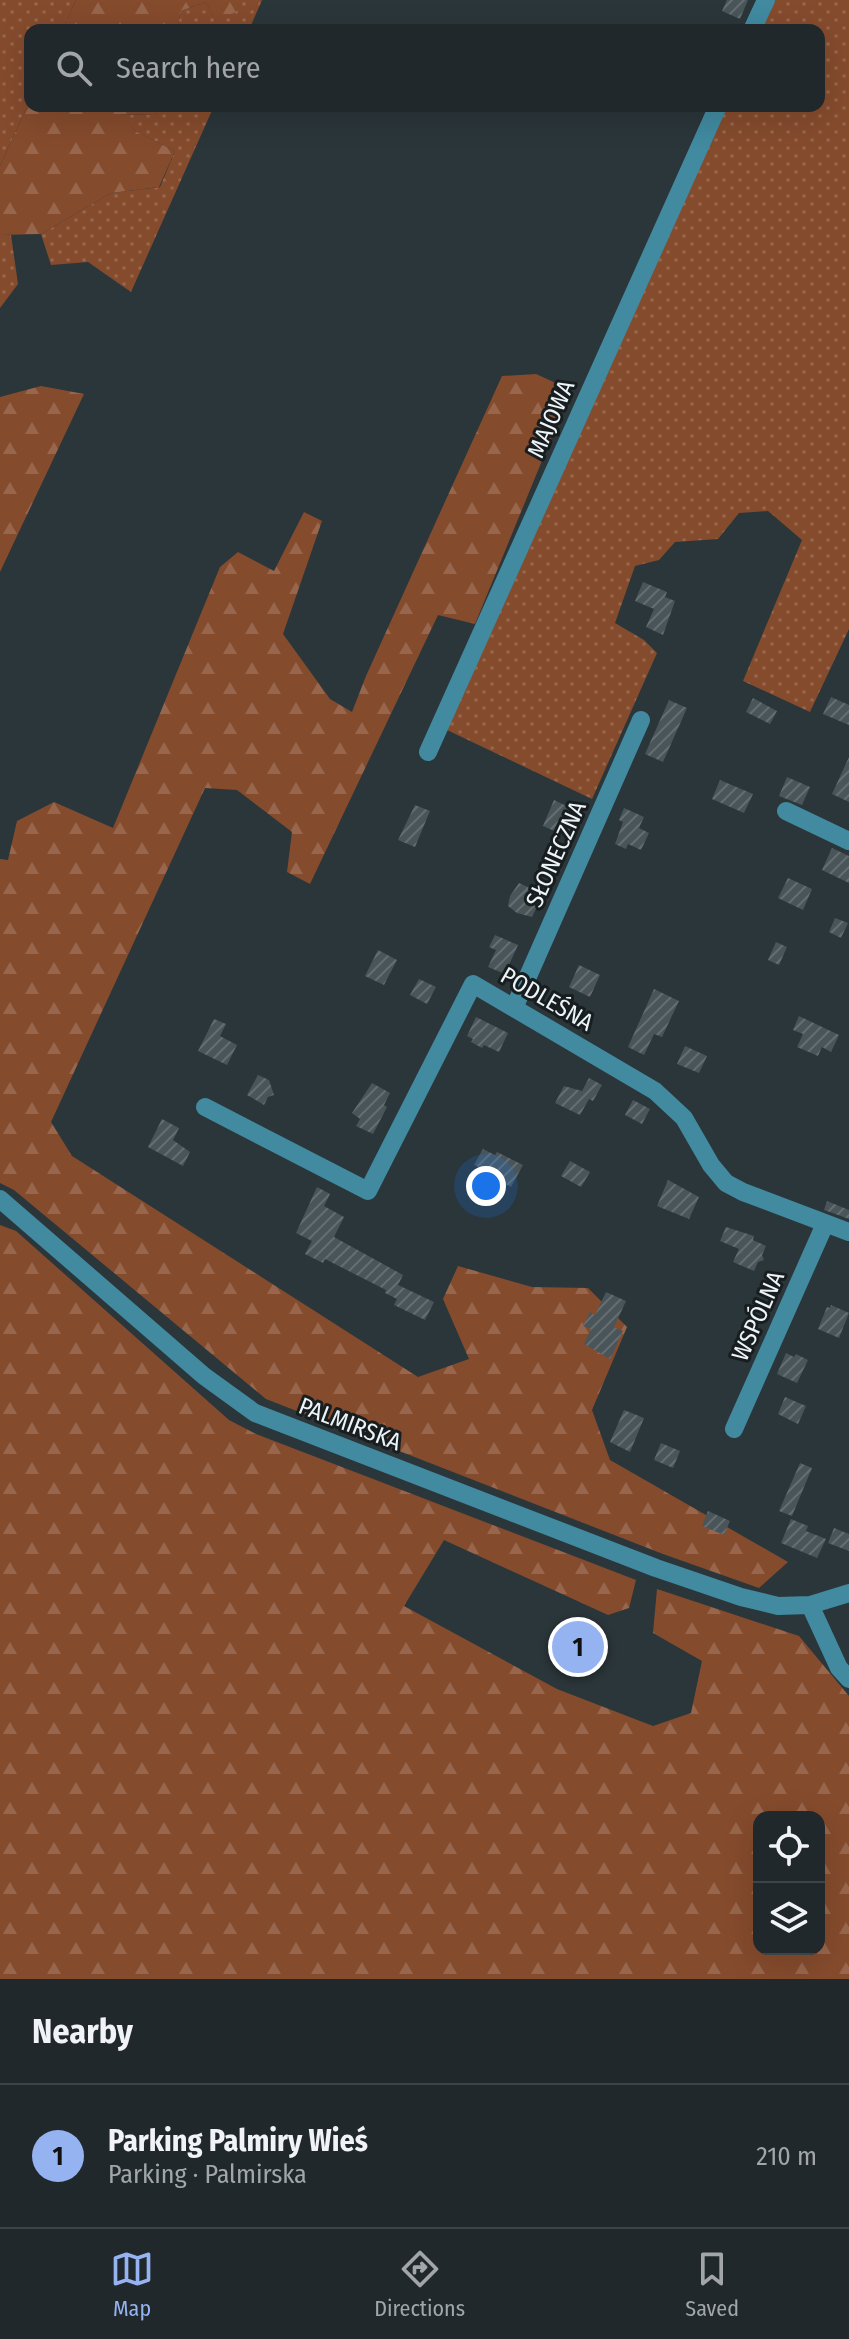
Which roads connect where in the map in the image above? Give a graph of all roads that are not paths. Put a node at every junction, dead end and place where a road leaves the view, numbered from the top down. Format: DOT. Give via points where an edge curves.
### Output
graph roads {
  1 [pos="766,0"];
  2 [pos="755,24"];
  3 [pos="715,112"];
  4 [pos="641,720"];
  5 [pos="428,752"];
  6 [pos="786,811"];
  7 [pos="849,841"];
  8 [pos="514,1008"];
  9 [pos="205,1107"];
  10 [pos="0,1199"];
  11 [pos="825,1224"];
  12 [pos="849,1232"];
  13 [pos="734,1429"];
  14 [pos="849,1593"];
  15 [pos="810,1605"];
  16 [pos="849,1679"];
  1 -- 2 [label="street"];
  3 -- 5 [label="street, MAJOWA"];
  4 -- 8 [label="street, SŁONECZNA"];
  6 -- 7 [label="street"];
  8 -- 9 [label="street, PODLEŚNA" via="473,984 368,1191"];
  8 -- 11 [label="street, PODLEŚNA" via="664,1098 684,1118 726,1183"];
  10 -- 15 [label="street, PALMIRSKA" via="204,1376 255,1413 656,1568 778,1606"];
  11 -- 12 [label="street, PODLEŚNA"];
  11 -- 13 [label="street, WSPÓLNA"];
  14 -- 15 [label="street, PALMIRSKA"];
  15 -- 16 [label="street"];
}
